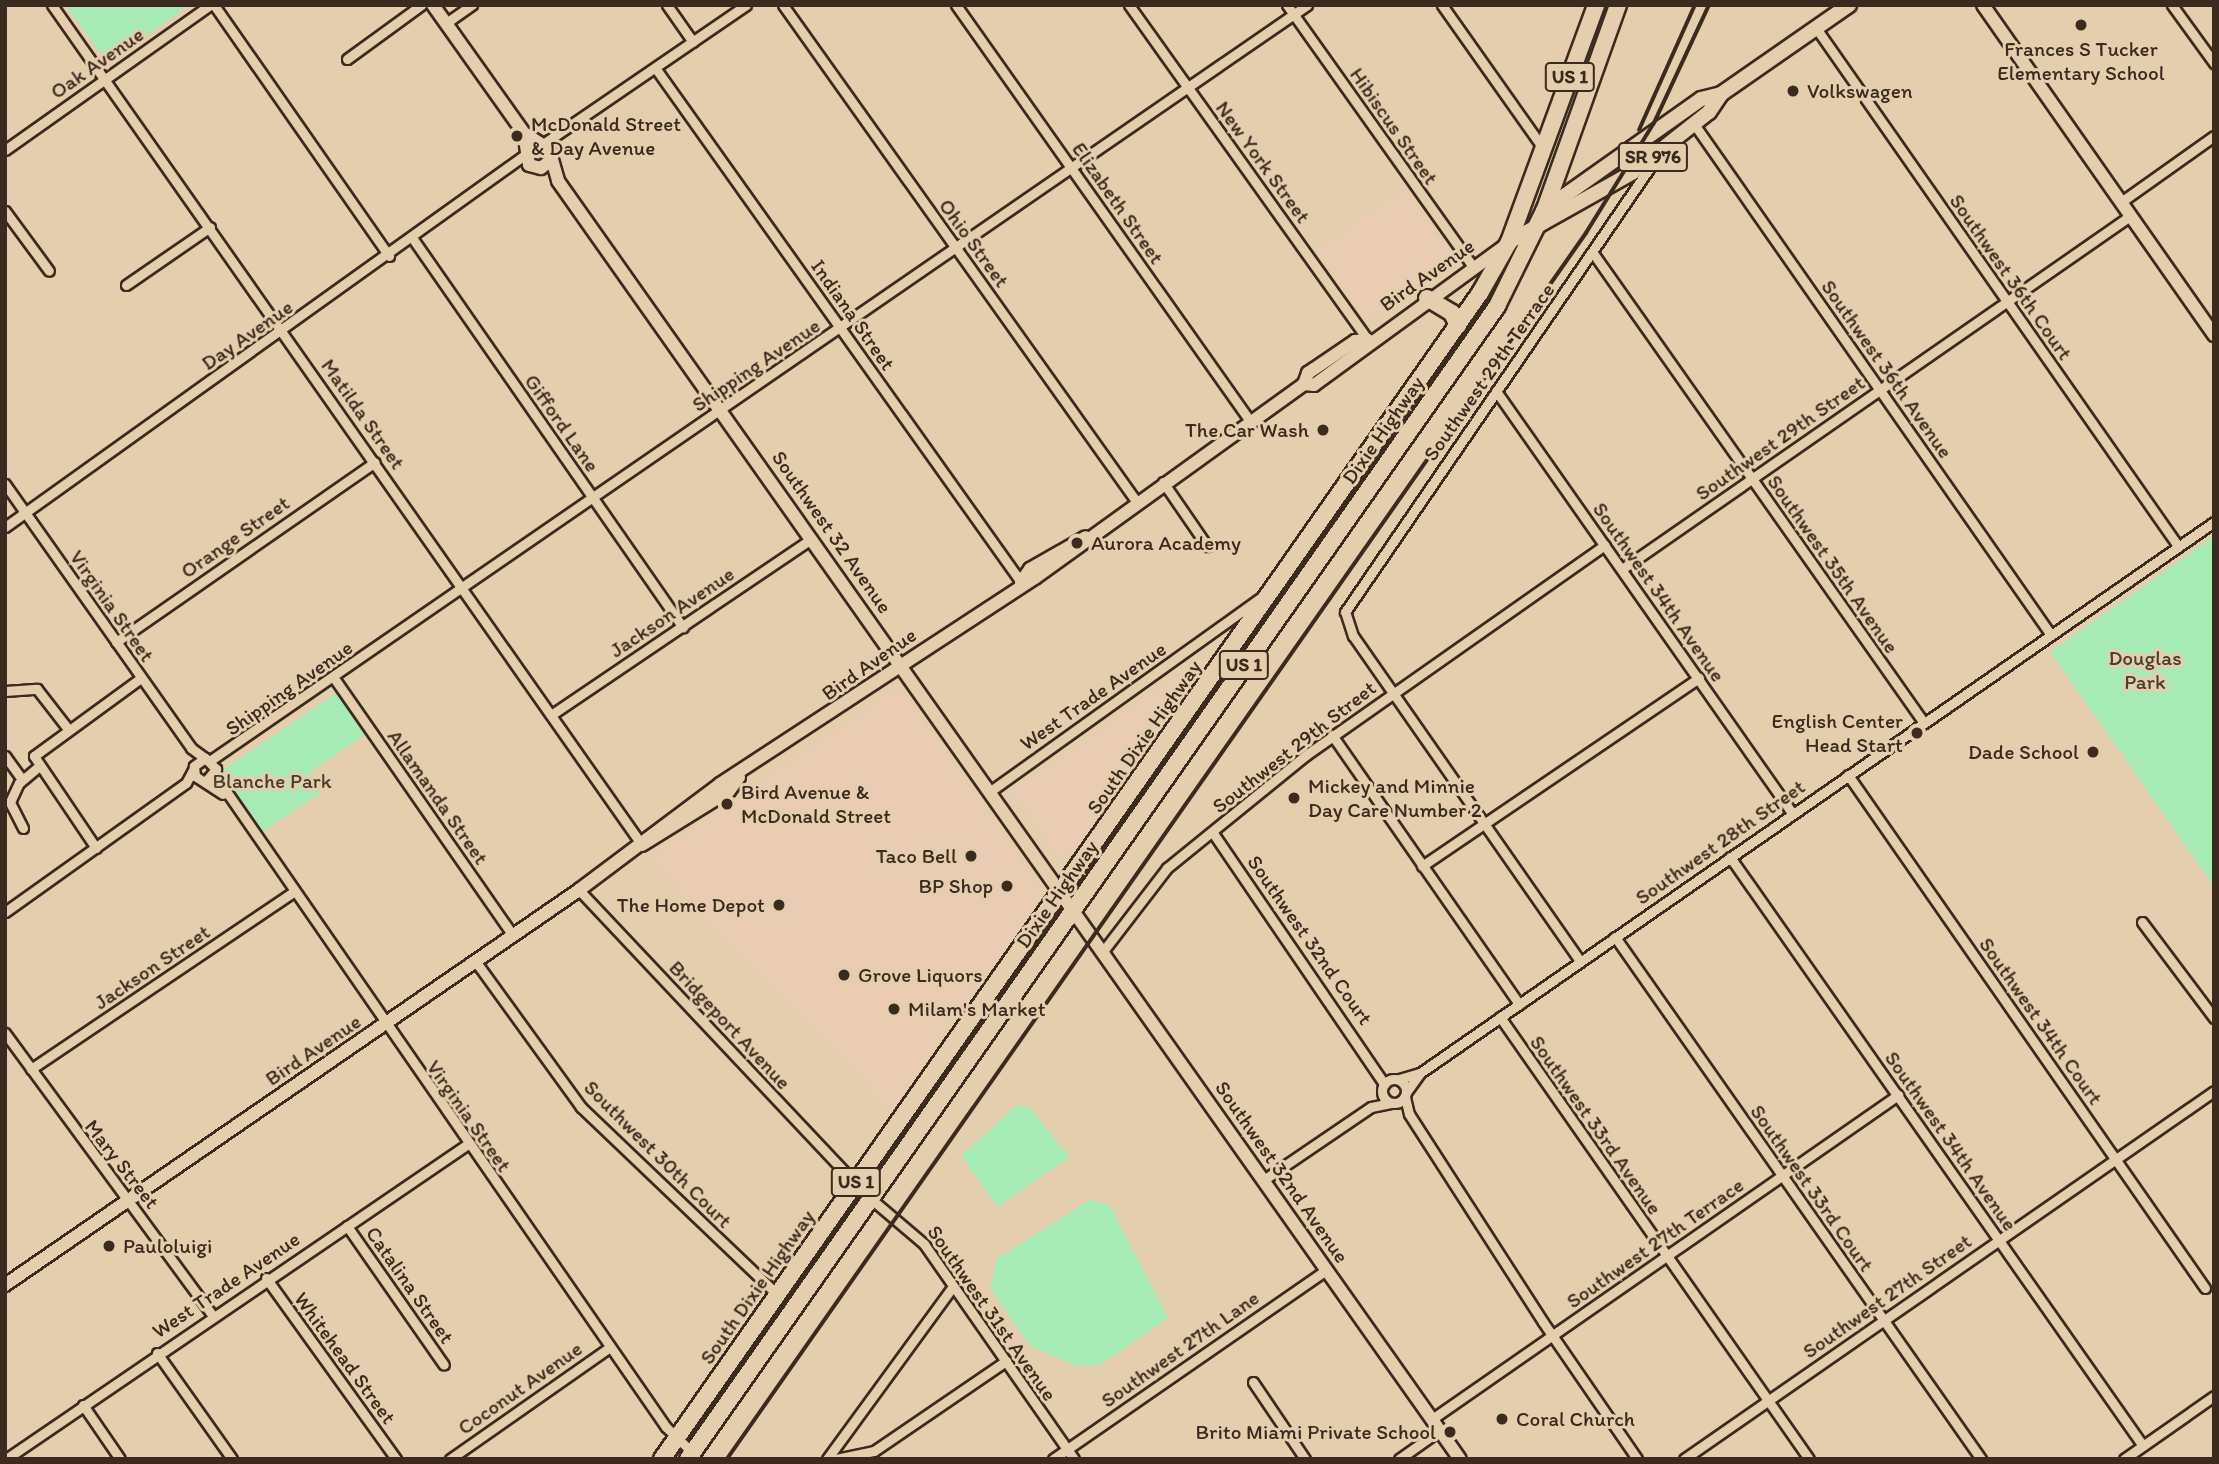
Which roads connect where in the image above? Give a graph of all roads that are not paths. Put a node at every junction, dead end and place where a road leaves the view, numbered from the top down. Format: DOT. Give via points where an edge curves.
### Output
graph roads {
  1 [pos="52,5"];
  2 [pos="212,5"];
  3 [pos="421,5"];
  4 [pos="433,5"];
  5 [pos="472,5"];
  6 [pos="667,5"];
  7 [pos="746,5"];
  8 [pos="783,5"];
  9 [pos="956,5"];
  10 [pos="1129,5"];
  11 [pos="1287,5"];
  12 [pos="1307,5"];
  13 [pos="1442,5"];
  14 [pos="1596,5"];
  15 [pos="1602,5"];
  16 [pos="1849,5"];
  17 [pos="1983,5"];
  18 [pos="2172,5"];
  19 [pos="1616,12"];
  20 [pos="1294,14"];
  21 [pos="446,23"];
  22 [pos="1816,28"];
  23 [pos="693,42"];
  24 [pos="347,59"];
  25 [pos="2214,63"];
  26 [pos="656,69"];
  27 [pos="105,79"];
  28 [pos="1188,88"];
  29 [pos="1721,94"];
  30 [pos="1694,124"];
  31 [pos="2214,136"];
  32 [pos="1544,149"];
  33 [pos="1662,149"];
  34 [pos="5,150"];
  35 [pos="539,155"];
  36 [pos="1072,169"];
  37 [pos="2121,202"];
  38 [pos="1545,209"];
  39 [pos="5,211"];
  40 [pos="2130,216"];
  41 [pos="210,228"];
  42 [pos="1536,231"];
  43 [pos="413,239"];
  44 [pos="1509,242"];
  45 [pos="957,250"];
  46 [pos="1593,253"];
  47 [pos="389,256"];
  48 [pos="1473,267"];
  49 [pos="48,271"];
  50 [pos="127,285"];
  51 [pos="1427,298"];
  52 [pos="2007,302"];
  53 [pos="1458,326"];
  54 [pos="841,329"];
  55 [pos="284,331"];
  56 [pos="2214,335"];
  57 [pos="1368,340"];
  58 [pos="1880,390"];
  59 [pos="1496,391"];
  60 [pos="721,410"];
  61 [pos="1250,421"];
  62 [pos="375,462"];
  63 [pos="1752,479"];
  64 [pos="1163,482"];
  65 [pos="5,484"];
  66 [pos="593,498"];
  67 [pos="1136,501"];
  68 [pos="25,513"];
  69 [pos="2214,522"];
  70 [pos="5,527"];
  71 [pos="812,538"];
  72 [pos="1605,545"];
  73 [pos="1207,546"];
  74 [pos="2178,546"];
  75 [pos="1622,569"];
  76 [pos="1021,582"];
  77 [pos="463,589"];
  78 [pos="1271,591"];
  79 [pos="682,627"];
  80 [pos="1215,632"];
  81 [pos="2051,635"];
  82 [pos="116,642"];
  83 [pos="1236,642"];
  84 [pos="902,665"];
  85 [pos="141,678"];
  86 [pos="334,678"];
  87 [pos="1699,678"];
  88 [pos="5,691"];
  89 [pos="1392,691"];
  90 [pos="551,715"];
  91 [pos="1924,723"];
  92 [pos="68,729"];
  93 [pos="1332,736"];
  94 [pos="191,748"];
  95 [pos="224,755"];
  96 [pos="5,756"];
  97 [pos="208,759"];
  98 [pos="39,766"];
  99 [pos="194,768"];
  100 [pos="216,772"];
  101 [pos="1848,775"];
  102 [pos="22,779"];
  103 [pos="203,781"];
  104 [pos="186,783"];
  105 [pos="992,790"];
  106 [pos="223,794"];
  107 [pos="1792,813"];
  108 [pos="1486,826"];
  109 [pos="23,828"];
  110 [pos="1213,833"];
  111 [pos="642,845"];
  112 [pos="96,848"];
  113 [pos="1730,857"];
  114 [pos="1422,866"];
  115 [pos="1062,889"];
  116 [pos="579,890"];
  117 [pos="292,893"];
  118 [pos="1074,906"];
  119 [pos="5,912"];
  120 [pos="2141,922"];
  121 [pos="513,936"];
  122 [pos="1615,937"];
  123 [pos="1104,950"];
  124 [pos="1580,961"];
  125 [pos="476,962"];
  126 [pos="1519,1004"];
  127 [pos="1500,1017"];
  128 [pos="2214,1018"];
  129 [pos="384,1025"];
  130 [pos="5,1033"];
  131 [pos="1377,1067"];
  132 [pos="31,1069"];
  133 [pos="1420,1073"];
  134 [pos="1396,1079"];
  135 [pos="1383,1088"];
  136 [pos="2214,1091"];
  137 [pos="1406,1094"];
  138 [pos="1898,1095"];
  139 [pos="1393,1103"];
  140 [pos="1371,1107"];
  141 [pos="1409,1114"];
  142 [pos="468,1144"];
  143 [pos="2115,1159"];
  144 [pos="1782,1176"];
  145 [pos="1265,1179"];
  146 [pos="855,1183"];
  147 [pos="870,1198"];
  148 [pos="127,1202"];
  149 [pos="347,1226"];
  150 [pos="1999,1239"];
  151 [pos="1667,1256"];
  152 [pos="1327,1269"];
  153 [pos="266,1278"];
  154 [pos="5,1286"];
  155 [pos="953,1286"];
  156 [pos="2205,1288"];
  157 [pos="778,1294"];
  158 [pos="212,1315"];
  159 [pos="1883,1319"];
  160 [pos="1552,1336"];
  161 [pos="610,1347"];
  162 [pos="157,1353"];
  163 [pos="1006,1361"];
  164 [pos="444,1364"];
  165 [pos="1253,1382"];
  166 [pos="2214,1396"];
  167 [pos="1768,1400"];
  168 [pos="83,1405"];
  169 [pos="1432,1419"];
  170 [pos="1440,1430"];
  171 [pos="676,1438"];
  172 [pos="2143,1446"];
  173 [pos="1067,1449"];
  174 [pos="690,1455"];
  175 [pos="6,1459"];
  176 [pos="120,1459"];
  177 [pos="232,1459"];
  178 [pos="396,1459"];
  179 [pos="450,1459"];
  180 [pos="662,1459"];
  181 [pos="827,1459"];
  182 [pos="836,1459"];
  183 [pos="1053,1459"];
  184 [pos="1074,1459"];
  185 [pos="1306,1459"];
  186 [pos="1399,1459"];
  187 [pos="1460,1459"];
  188 [pos="1637,1459"];
  189 [pos="1684,1459"];
  190 [pos="1809,1459"];
  191 [pos="1981,1459"];
  192 [pos="2124,1459"];
  1 -- 27 [label="street, Matilda Street"];
  2 -- 27 [label="street, Oak Avenue"];
  2 -- 47 [label="street"];
  3 -- 24 [label="street"];
  4 -- 21 [label="street, Southwest 32 Avenue"];
  5 -- 21 [label="street"];
  6 -- 23 [label="street"];
  7 -- 23 [label="street, Day Avenue"];
  8 -- 45 [label="street, Ohio Street"];
  9 -- 36 [label="street, Elizabeth Street"];
  10 -- 28 [label="street, New York Street"];
  11 -- 20 [label="street, Hibiscus Street"];
  12 -- 20 [label="street, Shipping Avenue"];
  13 -- 32 [label="street"];
  14 -- 32 [label="highway, South Dixie Highway / US 1"];
  15 -- 19 [label="street"];
  16 -- 22 [label="main road, SR 976"];
  17 -- 37 [label="street"];
  18 -- 25 [label="street"];
  19 -- 38 [label="highway, US 1"];
  20 -- 28 [label="street, Shipping Avenue"];
  20 -- 48 [label="street, Hibiscus Street"];
  21 -- 35 [label="street, Southwest 32 Avenue"];
  22 -- 29 [label="main road, SR 976"];
  22 -- 52 [label="street, Southwest 36th Court"];
  23 -- 26 [label="street, Day Avenue"];
  26 -- 35 [label="street, Day Avenue"];
  26 -- 54 [label="street, Indiana Street"];
  27 -- 34 [label="street, Oak Avenue"];
  27 -- 41 [label="street, Matilda Street"];
  28 -- 36 [label="street, Shipping Avenue"];
  28 -- 57 [label="street, New York Street"];
  29 -- 30 [label="main road, SR 976"];
  29 -- 38 [label="main road, SR 976" via="1701,99"];
  30 -- 33 [label="main road, SR 976"];
  30 -- 58 [label="street, Southwest 36th Avenue"];
  31 -- 37 [label="street"];
  32 -- 44 [label="highway, South Dixie Highway / US 1"];
  33 -- 42 [label="main road, SR 976"];
  33 -- 46 [label="street, Southwest 29th Terrace"];
  35 -- 43 [label="street, Day Avenue"];
  35 -- 60 [label="street, Southwest 32 Avenue"];
  36 -- 45 [label="street, Shipping Avenue"];
  36 -- 61 [label="street, Elizabeth Street"];
  37 -- 40 [label="street"];
  38 -- 42 [label="highway, Dixie Highway / US 1"];
  38 -- 44 [label="main road, SR 976"];
  39 -- 49 [label="street"];
  40 -- 52 [label="street, Southwest 29th Street"];
  40 -- 56 [label="street"];
  41 -- 50 [label="street"];
  41 -- 55 [label="street, Matilda Street"];
  42 -- 44 [label="main road"];
  42 -- 118 [label="highway, Dixie Highway / US 1" via="1497,306"];
  43 -- 47 [label="street, Day Avenue"];
  43 -- 66 [label="street, Gifford Lane"];
  44 -- 48 [label="street, Bird Avenue"];
  44 -- 53 [label="highway, South Dixie Highway / US 1"];
  45 -- 54 [label="street, Shipping Avenue"];
  45 -- 67 [label="street, Ohio Street"];
  46 -- 59 [label="street, Southwest 29th Terrace"];
  46 -- 63 [label="street, Southwest 35th Avenue"];
  47 -- 55 [label="street, Day Avenue"];
  48 -- 51 [label="street, Bird Avenue"];
  51 -- 53 [label="highway" via="1447,309"];
  51 -- 57 [label="street, Bird Avenue"];
  52 -- 58 [label="street, Southwest 29th Street"];
  52 -- 74 [label="street, Southwest 36th Court"];
  53 -- 78 [label="highway, South Dixie Highway / US 1"];
  54 -- 60 [label="street, Shipping Avenue"];
  54 -- 76 [label="street, Indiana Street"];
  55 -- 62 [label="street, Matilda Street"];
  55 -- 68 [label="street, Day Avenue"];
  57 -- 61 [label="street, Bird Avenue" via="1324,378 1304,384"];
  58 -- 63 [label="street, Southwest 29th Street"];
  58 -- 81 [label="street, Southwest 36th Avenue"];
  59 -- 72 [label="street, Southwest 34th Avenue"];
  59 -- 89 [label="street, Southwest 29th Terrace" via="1345,615"];
  60 -- 66 [label="street, Shipping Avenue"];
  60 -- 71 [label="street, Southwest 32 Avenue"];
  61 -- 64 [label="street, Bird Avenue"];
  62 -- 77 [label="street, Matilda Street"];
  62 -- 82 [label="street, Orange Street"];
  63 -- 75 [label="street, Southwest 29th Street"];
  63 -- 91 [label="street, Southwest 35th Avenue"];
  64 -- 67 [label="street, Bird Avenue"];
  64 -- 73 [label="street"];
  65 -- 68 [label="street, Virginia Street"];
  66 -- 77 [label="street, Shipping Avenue"];
  66 -- 79 [label="street, Gifford Lane"];
  67 -- 76 [label="street, Bird Avenue"];
  68 -- 70 [label="street, Day Avenue"];
  68 -- 82 [label="street, Virginia Street"];
  69 -- 74 [label="street, Southwest 28th Street"];
  71 -- 79 [label="street, Jackson Avenue"];
  71 -- 84 [label="street, Southwest 32 Avenue"];
  72 -- 75 [label="street, Southwest 34th Avenue"];
  72 -- 89 [label="street, Southwest 29th Street"];
  74 -- 81 [label="street, Southwest 28th Street"];
  75 -- 87 [label="street, Southwest 34th Avenue"];
  76 -- 84 [label="street, Bird Avenue"];
  77 -- 86 [label="street, Shipping Avenue"];
  77 -- 90 [label="street, Matilda Street"];
  78 -- 80 [label="street, West Trade Avenue"];
  78 -- 83 [label="highway, South Dixie Highway / US 1"];
  79 -- 90 [label="street, Jackson Avenue"];
  80 -- 83 [label="street"];
  80 -- 105 [label="street, West Trade Avenue"];
  81 -- 91 [label="street, Southwest 28th Street"];
  82 -- 85 [label="street, Virginia Street"];
  83 -- 115 [label="highway, South Dixie Highway / US 1"];
  84 -- 105 [label="street, Southwest 32 Avenue"];
  84 -- 111 [label="street, Bird Avenue" via="739,777 729,791"];
  85 -- 92 [label="street"];
  85 -- 94 [label="street, Virginia Street"];
  86 -- 95 [label="street, Shipping Avenue"];
  86 -- 121 [label="street, Allamanda Street"];
  87 -- 107 [label="street, Southwest 34th Avenue"];
  87 -- 108 [label="street"];
  88 -- 92 [label="street" via="37,689"];
  89 -- 93 [label="street, Southwest 29th Street"];
  89 -- 108 [label="street"];
  90 -- 111 [label="street, Matilda Street"];
  91 -- 101 [label="street, Southwest 28th Street"];
  92 -- 98 [label="street" via="36,753"];
  93 -- 110 [label="street, Southwest 29th Street"];
  93 -- 114 [label="street"];
  94 -- 97 [label="street, Virginia Street"];
  94 -- 99 [label="street, Virginia Street"];
  95 -- 97 [label="street, Shipping Avenue"];
  95 -- 100 [label="street, Shipping Avenue"];
  96 -- 102 [label="street"];
  97 -- 99 [label="street, Shipping Avenue"];
  97 -- 100 [label="street, Virginia Street"];
  98 -- 102 [label="street"];
  98 -- 112 [label="street"];
  99 -- 103 [label="street"];
  99 -- 104 [label="street"];
  100 -- 103 [label="street"];
  100 -- 106 [label="street, Virginia Street"];
  101 -- 107 [label="street, Southwest 28th Street"];
  101 -- 143 [label="street, Southwest 34th Court"];
  102 -- 109 [label="street" via="10,802"];
  103 -- 104 [label="street"];
  103 -- 106 [label="street, Virginia Street"];
  104 -- 112 [label="street"];
  105 -- 115 [label="street, Southwest 32 Avenue"];
  106 -- 117 [label="street, Virginia Street"];
  107 -- 113 [label="street, Southwest 28th Street"];
  108 -- 114 [label="street"];
  108 -- 124 [label="street"];
  110 -- 123 [label="street" via="1158,876"];
  110 -- 131 [label="street, Southwest 32nd Court"];
  111 -- 116 [label="street, Bird Avenue"];
  112 -- 119 [label="street"];
  113 -- 122 [label="street, Southwest 28th Street"];
  113 -- 138 [label="street, Southwest 34th Avenue"];
  114 -- 126 [label="street"];
  115 -- 118 [label="street, Southwest 32 Avenue"];
  115 -- 146 [label="highway, South Dixie Highway / US 1"];
  116 -- 121 [label="street, Bird Avenue"];
  116 -- 146 [label="street, Bridgeport Avenue"];
  117 -- 129 [label="street, Virginia Street"];
  117 -- 132 [label="street, Jackson Street"];
  118 -- 123 [label="street, Southwest 32nd Avenue"];
  118 -- 147 [label="highway, Dixie Highway / US 1"];
  120 -- 128 [label="street"];
  121 -- 125 [label="street, Bird Avenue"];
  122 -- 124 [label="street, Southwest 28th Street"];
  122 -- 144 [label="street, Southwest 33rd Court"];
  123 -- 145 [label="street, Southwest 32nd Avenue"];
  124 -- 126 [label="street, Southwest 28th Street"];
  125 -- 129 [label="street, Bird Avenue"];
  125 -- 157 [label="street, Southwest 30th Court" via="581,1107"];
  126 -- 127 [label="street, Southwest 28th Street"];
  127 -- 133 [label="street, Southwest 28th Street"];
  127 -- 151 [label="street, Southwest 33rd Avenue"];
  129 -- 142 [label="street, Virginia Street"];
  129 -- 148 [label="street, Bird Avenue"];
  130 -- 132 [label="street, Mary Street"];
  131 -- 134 [label="street, Southwest 32nd Court"];
  131 -- 135 [label="street, Southwest 32nd Court"];
  132 -- 148 [label="street, Mary Street"];
  133 -- 134 [label="street, Southwest 28th Street"];
  133 -- 137 [label="street, Southwest 28th Street"];
  134 -- 135 [label="street, Southwest 28th Street"];
  134 -- 137 [label="street"];
  135 -- 139 [label="street"];
  135 -- 140 [label="street, Southwest 28th Street"];
  136 -- 143 [label="street, Southwest 27th Street"];
  137 -- 139 [label="street, Southwest 28th Street"];
  137 -- 141 [label="street"];
  138 -- 144 [label="street, Southwest 27th Terrace"];
  138 -- 150 [label="street, Southwest 34th Avenue"];
  139 -- 140 [label="street, Southwest 28th Street"];
  139 -- 141 [label="street"];
  140 -- 145 [label="street, Southwest 28th Street"];
  141 -- 160 [label="street"];
  142 -- 149 [label="street, West Trade Avenue"];
  142 -- 161 [label="street, Virginia Street"];
  143 -- 150 [label="street, Southwest 27th Street"];
  143 -- 156 [label="street, Southwest 34th Court"];
  144 -- 151 [label="street, Southwest 27th Terrace"];
  144 -- 159 [label="street, Southwest 33rd Court"];
  145 -- 152 [label="street, Southwest 32nd Avenue"];
  146 -- 157 [label="highway, South Dixie Highway / US 1"];
  147 -- 155 [label="street, Southwest 31st Avenue" via="913,1231"];
  147 -- 174 [label="highway, Dixie Highway / US 1"];
  148 -- 154 [label="street, Bird Avenue"];
  148 -- 158 [label="street, Mary Street"];
  149 -- 153 [label="street, West Trade Avenue"];
  149 -- 164 [label="street, Catalina Street"];
  150 -- 159 [label="street, Southwest 27th Street"];
  150 -- 172 [label="street, Southwest 34th Avenue"];
  151 -- 160 [label="street, Southwest 27th Terrace"];
  151 -- 167 [label="street, Southwest 33rd Avenue"];
  152 -- 169 [label="street, Southwest 32nd Avenue"];
  152 -- 173 [label="street, Southwest 27th Lane"];
  153 -- 158 [label="street, West Trade Avenue"];
  153 -- 178 [label="street, Whitehead Street"];
  155 -- 163 [label="street, Southwest 31st Avenue"];
  155 -- 181 [label="street"];
  157 -- 171 [label="highway, South Dixie Highway / US 1"];
  158 -- 162 [label="street, West Trade Avenue"];
  159 -- 167 [label="street, Southwest 27th Street"];
  159 -- 191 [label="street, Southwest 33rd Court"];
  160 -- 169 [label="street, Southwest 27th Terrace"];
  160 -- 188 [label="street"];
  161 -- 171 [label="street, Virginia Street"];
  161 -- 179 [label="street, Coconut Avenue"];
  162 -- 168 [label="street, West Trade Avenue"];
  162 -- 177 [label="street"];
  163 -- 173 [label="street, Southwest 31st Avenue"];
  163 -- 182 [label="street" via="874,1451"];
  165 -- 185 [label="street"];
  166 -- 172 [label="street"];
  167 -- 189 [label="street, Southwest 27th Street"];
  167 -- 190 [label="street, Southwest 33rd Avenue"];
  168 -- 175 [label="street, West Trade Avenue"];
  168 -- 176 [label="street"];
  169 -- 170 [label="street, Southwest 32nd Avenue"];
  170 -- 186 [label="street"];
  170 -- 187 [label="street, Southwest 32nd Avenue"];
  171 -- 174 [label="street, Virginia Street"];
  171 -- 180 [label="highway, South Dixie Highway / US 1"];
  172 -- 192 [label="street"];
  173 -- 183 [label="street, Southwest 27th Lane"];
  173 -- 184 [label="street, Southwest 31st Avenue"];
}
